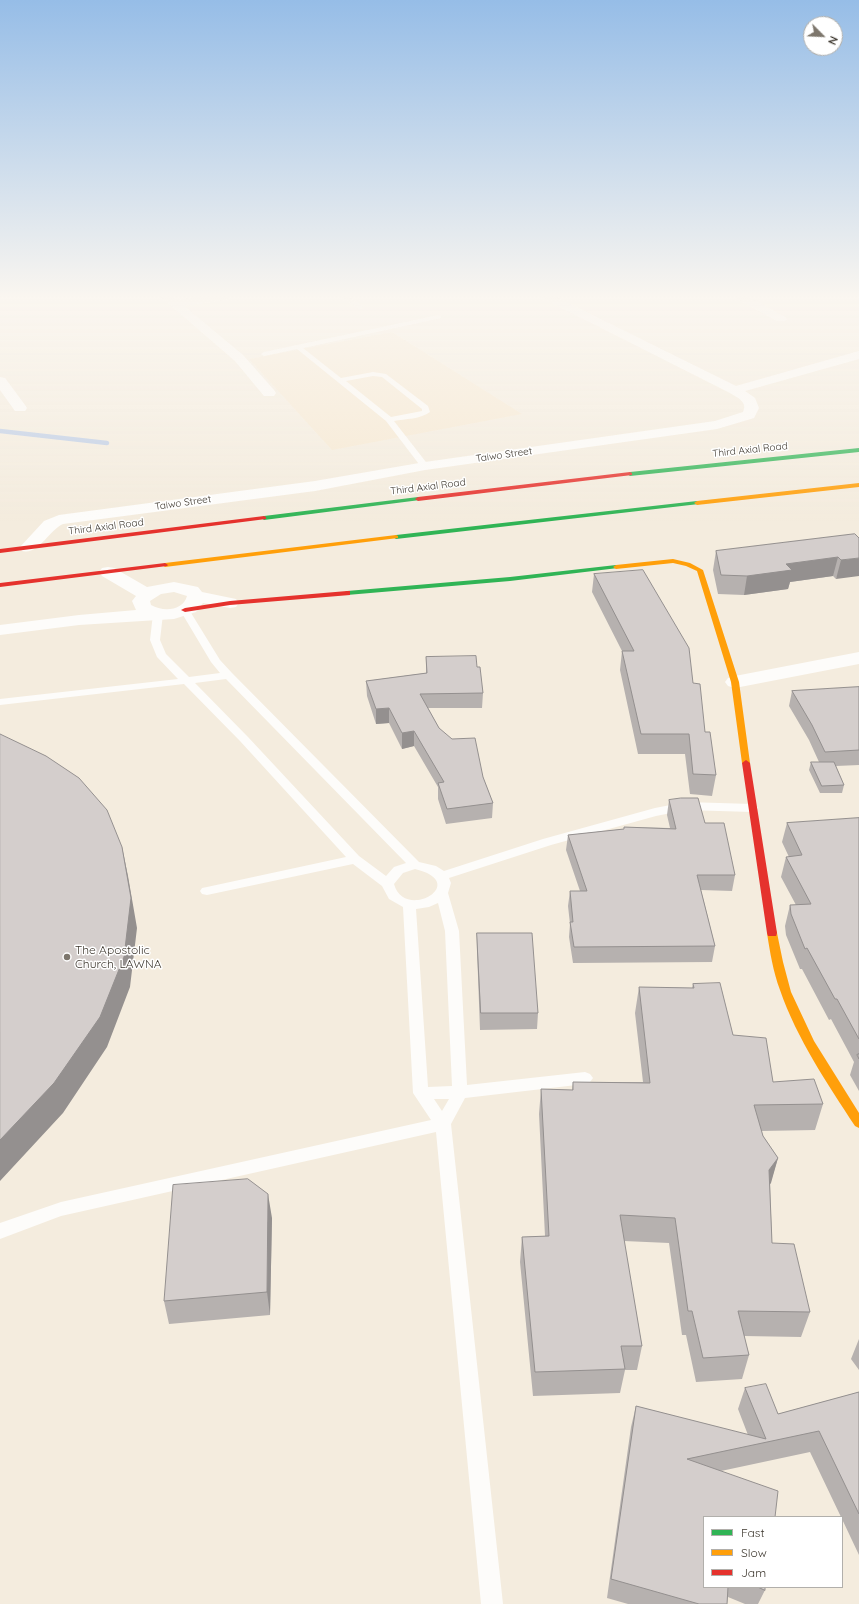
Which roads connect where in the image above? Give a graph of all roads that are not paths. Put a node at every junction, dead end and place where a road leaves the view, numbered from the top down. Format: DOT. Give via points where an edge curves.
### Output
graph roads {
  1 [pos="251,372"];
  2 [pos="331,372"];
  3 [pos="699,372"];
  4 [pos="799,372"];
  5 [pos="342,380"];
  6 [pos="0,381"];
  7 [pos="735,390"];
  8 [pos="269,393"];
  9 [pos="20,408"];
  10 [pos="389,419"];
  11 [pos="858,450"];
  12 [pos="425,466"];
  13 [pos="859,485"];
  14 [pos="28,547"];
  15 [pos="0,551"];
  16 [pos="174,564"];
  17 [pos="108,572"];
  18 [pos="0,585"];
  19 [pos="174,587"];
  20 [pos="196,596"];
  21 [pos="144,598"];
  22 [pos="230,603"];
  23 [pos="185,610"];
  24 [pos="158,614"];
  25 [pos="80,620"];
  26 [pos="0,630"];
  27 [pos="859,658"];
  28 [pos="228,674"];
  29 [pos="186,681"];
  30 [pos="735,682"];
  31 [pos="0,702"];
  32 [pos="752,808"];
  33 [pos="356,859"];
  34 [pos="415,865"];
  35 [pos="442,876"];
  36 [pos="388,884"];
  37 [pos="206,891"];
  38 [pos="442,893"];
  39 [pos="409,904"];
  40 [pos="586,1078"];
  41 [pos="460,1092"];
  42 [pos="421,1093"];
  43 [pos="859,1123"];
  44 [pos="443,1124"];
  45 [pos="0,1231"];
  46 [pos="492,1604"];
  1 -- 8 [label="street"];
  2 -- 5 [label="lane"];
  3 -- 7 [label="street, Taiwo Street"];
  4 -- 7 [label="street"];
  5 -- 10 [label="lane"];
  5 -- 10 [label="lane" via="373,374 384,375 425,408 426,412"];
  6 -- 9 [label="street"];
  7 -- 12 [label="street, Taiwo Street" via="750,401 752,408 749,415 723,423"];
  10 -- 12 [label="lane"];
  11 -- 14 [label="main road, Third Axial Road" via="607,476"];
  12 -- 14 [label="street, Taiwo Street" via="315,486 59,520 50,524"];
  13 -- 16 [label="main road"];
  14 -- 15 [label="main road, Third Axial Road"];
  16 -- 17 [label="main road"];
  16 -- 19 [label="street"];
  17 -- 18 [label="main road"];
  17 -- 21 [label="street"];
  19 -- 20 [label="street" via="192,591"];
  19 -- 21 [label="street" via="164,588"];
  20 -- 22 [label="street"];
  20 -- 23 [label="street" via="196,601"];
  21 -- 24 [label="street" via="141,605 146,611"];
  21 -- 25 [label="street"];
  22 -- 23 [label="main road"];
  22 -- 30 [label="main road" via="510,579 673,561 700,570"];
  23 -- 24 [label="street" via="167,615"];
  23 -- 28 [label="lane" via="216,662"];
  24 -- 25 [label="street"];
  24 -- 29 [label="lane" via="155,640 161,655"];
  25 -- 26 [label="street"];
  27 -- 30 [label="street"];
  28 -- 29 [label="lane"];
  28 -- 34 [label="lane"];
  29 -- 31 [label="lane"];
  29 -- 33 [label="lane"];
  30 -- 32 [label="main road"];
  32 -- 35 [label="lane" via="686,806 655,812 546,842"];
  32 -- 43 [label="main road" via="776,953 786,992 804,1032"];
  33 -- 36 [label="lane"];
  33 -- 37 [label="lane"];
  34 -- 35 [label="lane" via="436,870"];
  34 -- 36 [label="lane" via="402,868 392,875"];
  35 -- 38 [label="lane" via="445,884"];
  36 -- 39 [label="lane" via="390,892 397,900"];
  38 -- 39 [label="lane" via="434,900 422,904"];
  38 -- 41 [label="lane" via="452,931"];
  39 -- 42 [label="lane"];
  40 -- 41 [label="lane"];
  41 -- 42 [label="lane"];
  41 -- 44 [label="lane"];
  42 -- 44 [label="lane"];
  44 -- 45 [label="lane" via="61,1209"];
  44 -- 46 [label="lane"];
}
